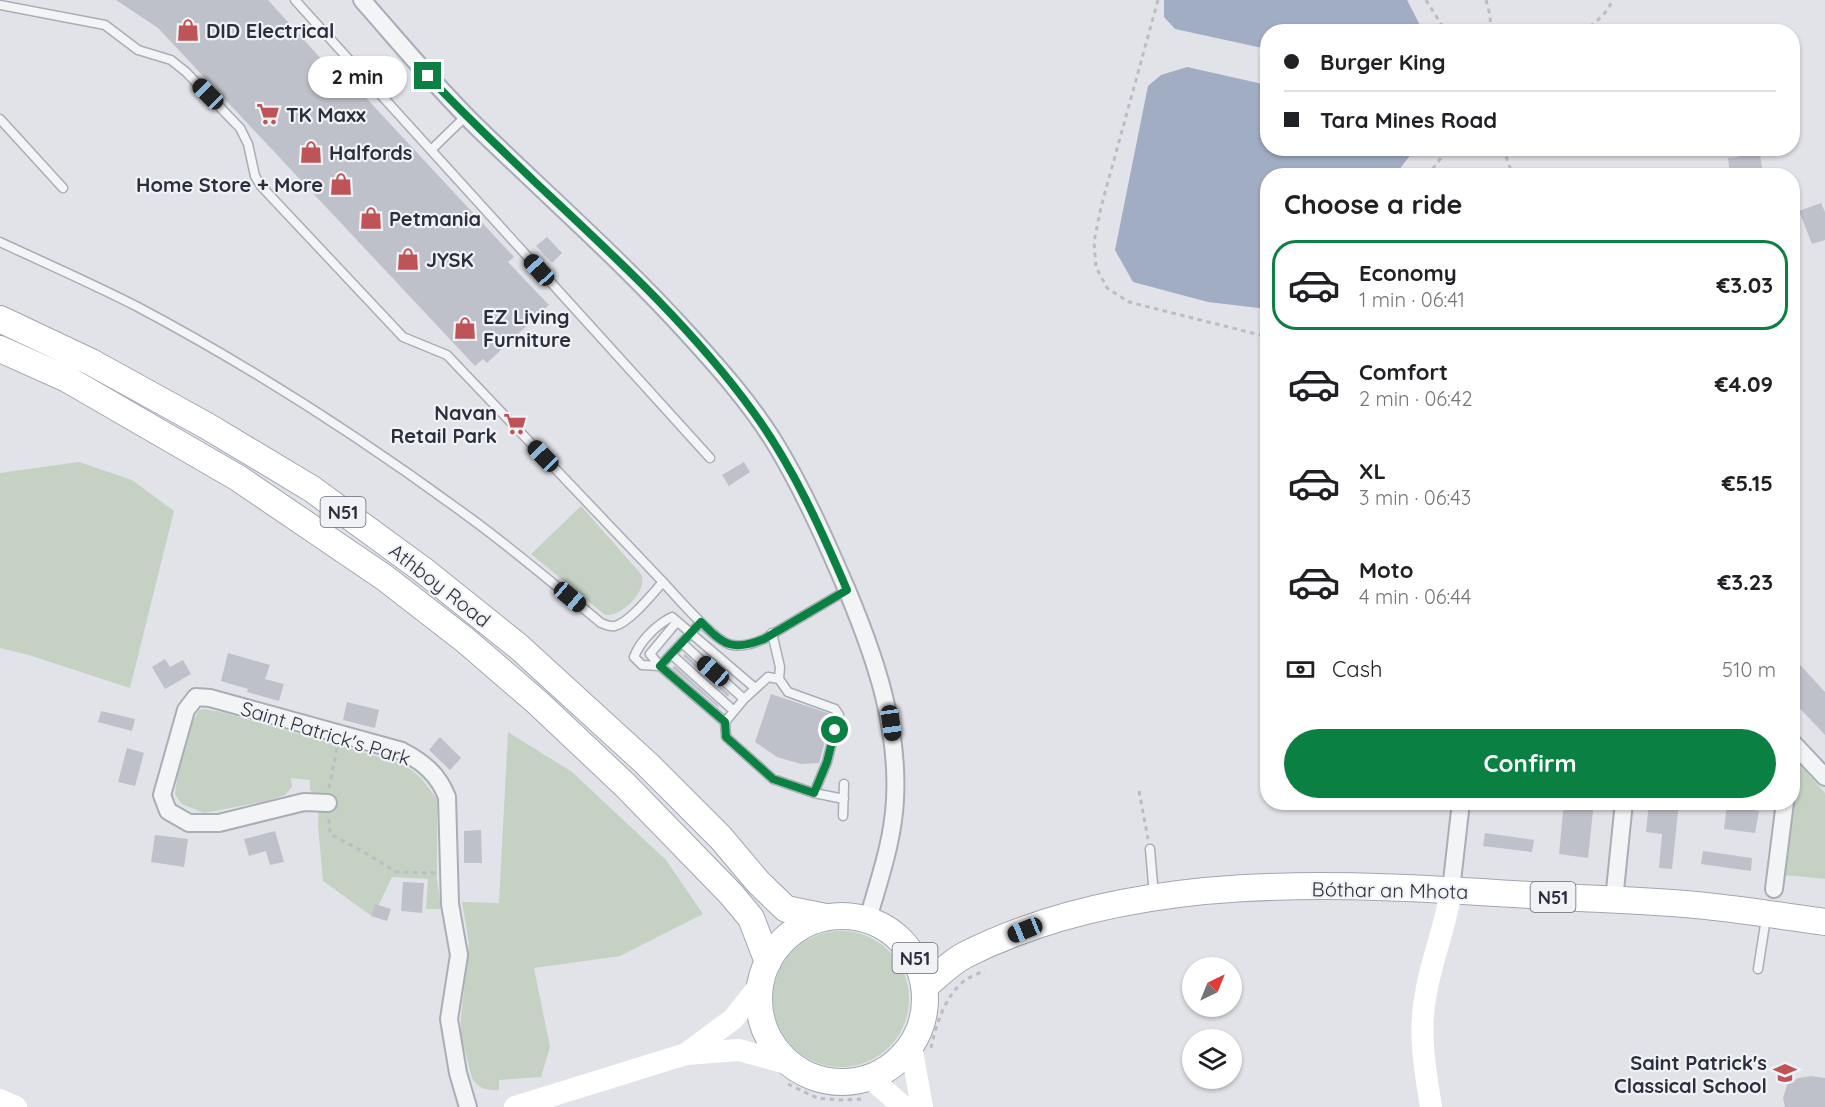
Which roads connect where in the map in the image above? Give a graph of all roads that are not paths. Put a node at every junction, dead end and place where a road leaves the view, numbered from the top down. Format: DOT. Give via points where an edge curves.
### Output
graph roads {
  1 [pos="295,0"];
  2 [pos="362,0"];
  3 [pos="0,5"];
  4 [pos="466,116"];
  5 [pos="0,119"];
  6 [pos="430,150"];
  7 [pos="63,188"];
  8 [pos="0,242"];
  9 [pos="0,319"];
  10 [pos="0,349"];
  11 [pos="710,458"];
  12 [pos="663,582"];
  13 [pos="847,590"];
  14 [pos="701,622"];
  15 [pos="679,623"];
  16 [pos="691,633"];
  17 [pos="772,633"];
  18 [pos="682,643"];
  19 [pos="671,654"];
  20 [pos="660,666"];
  21 [pos="779,679"];
  22 [pos="755,688"];
  23 [pos="744,699"];
  24 [pos="734,711"];
  25 [pos="725,722"];
  26 [pos="1800,750"];
  27 [pos="1825,777"];
  28 [pos="844,784"];
  29 [pos="814,793"];
  30 [pos="844,799"];
  31 [pos="328,803"];
  32 [pos="1460,810"];
  33 [pos="1623,810"];
  34 [pos="1784,810"];
  35 [pos="843,816"];
  36 [pos="1150,849"];
  37 [pos="1774,889"];
  38 [pos="1451,890"];
  39 [pos="1154,898"];
  40 [pos="1614,900"];
  41 [pos="1767,914"];
  42 [pos="826,917"];
  43 [pos="868,919"];
  44 [pos="1825,922"];
  45 [pos="906,945"];
  46 [pos="963,956"];
  47 [pos="1758,969"];
  48 [pos="764,973"];
  49 [pos="925,986"];
  50 [pos="911,1046"];
  51 [pos="686,1054"];
  52 [pos="790,1074"];
  53 [pos="869,1088"];
  54 [pos="0,1100"];
  55 [pos="554,1101"];
  56 [pos="16,1107"];
  57 [pos="468,1107"];
  58 [pos="515,1107"];
  59 [pos="904,1107"];
  60 [pos="922,1107"];
  61 [pos="1431,1107"];
  1 -- 6 [label="lane"];
  2 -- 4 [label="street"];
  3 -- 12 [label="lane" via="105,25 138,50 171,60 186,72 240,128 255,176 267,193 403,337 447,355"];
  4 -- 6 [label="lane"];
  4 -- 13 [label="street" via="648,291 730,381 783,458"];
  5 -- 7 [label="lane"];
  6 -- 11 [label="lane"];
  8 -- 12 [label="lane" via="142,309 320,414 476,522 601,623 618,625"];
  9 -- 42 [label="main road, Athboy Road / N51" via="91,362 312,489 519,646 646,763 786,909"];
  10 -- 48 [label="main road, Athboy Road / N51" via="67,379 238,478 384,578 465,640 625,785 752,918"];
  12 -- 14 [label="lane"];
  13 -- 17 [label="lane"];
  13 -- 43 [label="street" via="887,703 896,771 893,826"];
  14 -- 16 [label="lane"];
  14 -- 17 [label="lane" via="730,645 750,645"];
  15 -- 16 [label="lane"];
  15 -- 20 [label="lane" via="650,654"];
  15 -- 20 [label="lane" via="672,617 664,621 634,657 642,665"];
  16 -- 18 [label="lane"];
  16 -- 22 [label="lane"];
  17 -- 21 [label="lane"];
  18 -- 19 [label="lane"];
  18 -- 23 [label="lane"];
  19 -- 20 [label="lane"];
  19 -- 24 [label="lane"];
  20 -- 25 [label="lane"];
  21 -- 22 [label="lane" via="768,677"];
  21 -- 29 [label="lane" via="788,692 834,709 839,715"];
  22 -- 23 [label="lane"];
  23 -- 24 [label="lane"];
  24 -- 25 [label="lane"];
  25 -- 29 [label="lane" via="726,737 773,779"];
  26 -- 27 [label="street"];
  28 -- 30 [label="lane"];
  29 -- 30 [label="lane"];
  30 -- 35 [label="lane"];
  31 -- 57 [label="street, Saint Patrick's Park" via="304,802 219,823 189,823 168,811 162,795 186,710 196,697 210,699 402,751 418,759 441,783 447,797 450,904 459,955 449,1019"];
  32 -- 38 [label="street"];
  33 -- 40 [label="street"];
  34 -- 37 [label="street"];
  36 -- 39 [label="lane"];
  38 -- 39 [label="main road, Bóthar an Mhota / N51" via="1281,888"];
  38 -- 40 [label="main road, Bóthar an Mhota / N51"];
  38 -- 61 [label="street" via="1424,1006 1423,1047"];
  39 -- 46 [label="main road, Bóthar an Mhota / N51" via="1025,930"];
  40 -- 41 [label="main road, Bóthar an Mhota / N51"];
  41 -- 44 [label="main road, Bóthar an Mhota / N51"];
  41 -- 47 [label="lane"];
  42 -- 43 [label="main road, N51"];
  42 -- 48 [label="main road, N51" via="803,925 782,941"];
  43 -- 45 [label="main road, N51" via="890,930"];
  45 -- 46 [label="main road, N51"];
  45 -- 49 [label="main road, N51" via="918,963"];
  46 -- 49 [label="main road, Bóthar an Mhota / N51"];
  48 -- 51 [label="street" via="733,1019"];
  48 -- 52 [label="main road, N51" via="762,1022"];
  49 -- 50 [label="main road, N51" via="921,1026"];
  50 -- 53 [label="main road, N51"];
  50 -- 60 [label="street"];
  51 -- 52 [label="street" via="739,1050"];
  51 -- 55 [label="street"];
  52 -- 53 [label="main road, N51"];
  53 -- 59 [label="street"];
  54 -- 56 [label="street"];
  55 -- 58 [label="street"];
}
